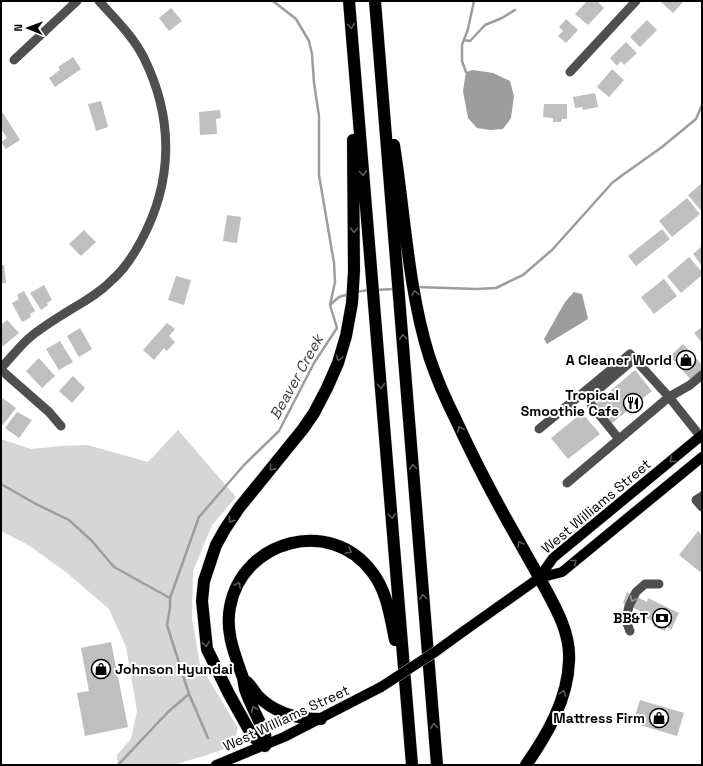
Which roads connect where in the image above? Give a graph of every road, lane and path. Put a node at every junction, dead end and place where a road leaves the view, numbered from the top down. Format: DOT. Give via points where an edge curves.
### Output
graph roads {
  1 [pos="77,1"];
  2 [pos="99,1"];
  3 [pos="349,1"];
  4 [pos="375,1"];
  5 [pos="636,1"];
  6 [pos="379,49"];
  7 [pos="353,51"];
  8 [pos="14,60"];
  9 [pos="570,72"];
  10 [pos="634,359"];
  11 [pos="1,369"];
  12 [pos="702,375"];
  13 [pos="669,397"];
  14 [pos="61,426"];
  15 [pos="539,429"];
  16 [pos="701,436"];
  17 [pos="619,439"];
  18 [pos="702,457"];
  19 [pos="567,483"];
  20 [pos="702,496"];
  21 [pos="702,507"];
  22 [pos="539,578"];
  23 [pos="659,584"];
  24 [pos="630,631"];
  25 [pos="244,679"];
  26 [pos="406,688"];
  27 [pos="321,719"];
  28 [pos="265,746"];
  29 [pos="216,765"];
  30 [pos="412,765"];
  31 [pos="437,765"];
  32 [pos="526,765"];
  1 -- 8 [label="street"];
  2 -- 11 [label="street" via="134,43 155,86 166,138 166,165 160,196 144,235 120,273 100,291 28,339"];
  3 -- 7 [label="highway, one-way"];
  4 -- 6 [label="highway"];
  5 -- 9 [label="street"];
  22 -- 6 [label="highway, one-way" via="468,447 429,357 411,274 399,175"];
  31 -- 6 [label="highway, one-way"];
  7 -- 26 [label="highway, one-way"];
  7 -- 28 [label="highway, one-way" via="354,271 352,304 346,336 338,363 314,413 225,529 216,545 204,581 202,602 207,649 253,737"];
  10 -- 13 [label="street"];
  10 -- 15 [label="street" via="630,354"];
  10 -- 17 [label="street" via="594,393 590,401"];
  11 -- 14 [label="street"];
  12 -- 13 [label="street"];
  13 -- 16 [label="street"];
  13 -- 17 [label="street"];
  16 -- 22 [label="main road, West Williams Street, one-way" via="553,558"];
  17 -- 19 [label="street"];
  22 -- 18 [label="main road, West Williams Street, one-way" via="562,572"];
  20 -- 21 [label="street" via="696,500"];
  22 -- 27 [label="main road, West Williams Street, bridge" via="435,652 367,695"];
  32 -- 22 [label="highway, one-way" via="562,698 570,660 562,623"];
  23 -- 24 [label="street, one-way" via="645,584 636,592 629,606 626,621"];
  25 -- 26 [label="highway, one-way" via="233,648 229,622 235,591 243,576 262,556 280,546 304,540 339,546 361,559 372,572 382,588 388,606"];
  25 -- 27 [label="highway" via="267,704 278,711 294,717"];
  28 -- 25 [label="highway, one-way" via="265,733 245,689"];
  26 -- 30 [label="highway"];
  27 -- 28 [label="main road, West Williams Street"];
  28 -- 29 [label="main road, West Williams Street"];
}
